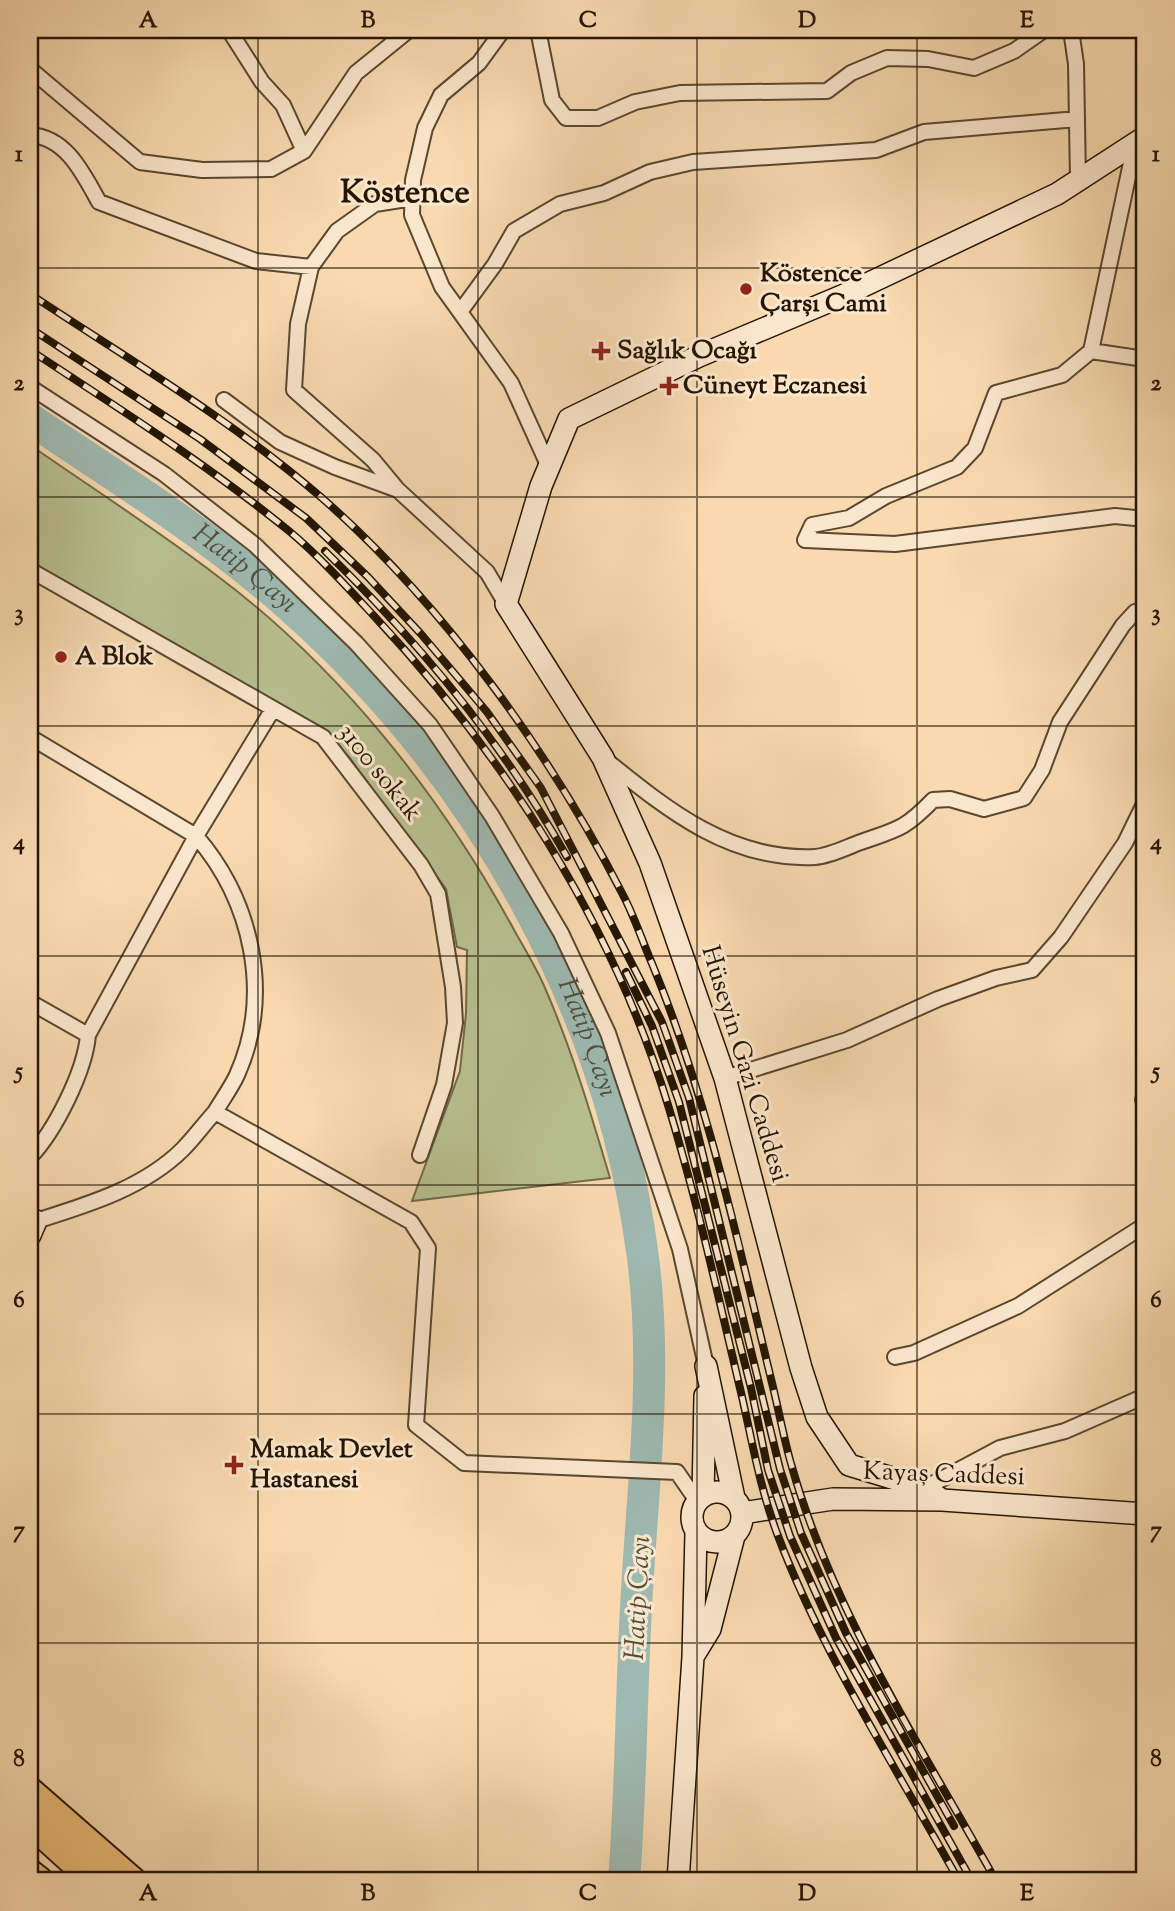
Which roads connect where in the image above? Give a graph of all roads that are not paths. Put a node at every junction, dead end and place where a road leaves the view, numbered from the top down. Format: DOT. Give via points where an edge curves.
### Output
graph roads {
  1 [pos="229,30"];
  2 [pos="409,30"];
  3 [pos="503,30"];
  4 [pos="538,30"];
  5 [pos="1044,30"];
  6 [pos="1071,30"];
  7 [pos="30,69"];
  8 [pos="1077,119"];
  9 [pos="30,135"];
  10 [pos="1140,140"];
  11 [pos="304,151"];
  12 [pos="1078,180"];
  13 [pos="413,198"];
  14 [pos="311,267"];
  15 [pos="460,312"];
  16 [pos="1091,351"];
  17 [pos="1145,363"];
  18 [pos="30,387"];
  19 [pos="223,400"];
  20 [pos="549,467"];
  21 [pos="398,489"];
  22 [pos="1145,519"];
  23 [pos="30,570"];
  24 [pos="506,604"];
  25 [pos="1145,609"];
  26 [pos="273,709"];
  27 [pos="30,737"];
  28 [pos="603,758"];
  29 [pos="1145,802"];
  30 [pos="196,836"];
  31 [pos="30,1002"];
  32 [pos="88,1035"];
  33 [pos="725,1078"];
  34 [pos="215,1112"];
  35 [pos="420,1155"];
  36 [pos="30,1157"];
  37 [pos="32,1226"];
  38 [pos="1145,1226"];
  39 [pos="895,1357"];
  40 [pos="706,1366"];
  41 [pos="1145,1396"];
  42 [pos="933,1494"];
  43 [pos="700,1499"];
  44 [pos="738,1506"];
  45 [pos="1145,1514"];
  46 [pos="696,1533"];
  47 [pos="734,1536"];
  48 [pos="692,1657"];
  49 [pos="30,1791"];
  50 [pos="30,1823"];
  51 [pos="30,1873"];
  52 [pos="40,1881"];
  53 [pos="94,1881"];
  54 [pos="133,1881"];
  55 [pos="678,1881"];
  1 -- 11 [label="street" via="254,71 283,105"];
  2 -- 11 [label="street" via="356,73"];
  3 -- 13 [label="street" via="478,63 441,95 425,128"];
  4 -- 5 [label="street" via="552,100 566,118 598,118 635,102 680,93 827,91 851,73 887,58 928,58 974,68 1014,51"];
  6 -- 8 [label="street"];
  7 -- 11 [label="street" via="140,162 202,170 271,169"];
  8 -- 12 [label="street"];
  8 -- 15 [label="street" via="924,132 876,150 693,162 650,172 604,193 559,204 514,231"];
  9 -- 14 [label="street" via="46,136 78,164 99,202 256,261"];
  10 -- 12 [label="street"];
  10 -- 16 [label="street"];
  12 -- 20 [label="street" via="854,290 699,356 569,419"];
  13 -- 14 [label="street" via="376,204 337,231"];
  13 -- 15 [label="street" via="412,215 437,275"];
  14 -- 21 [label="street" via="298,324 294,390 373,460"];
  15 -- 20 [label="street" via="511,383"];
  16 -- 17 [label="street"];
  16 -- 22 [label="street" via="1062,375 996,393 975,448 957,467 886,496 849,518 812,526 806,540 895,544 1115,516"];
  18 -- 40 [label="street" via="164,474 255,545 356,643 430,725 492,816 561,933 608,1032 680,1249"];
  19 -- 21 [label="street" via="280,442"];
  20 -- 24 [label="street"];
  21 -- 24 [label="street" via="487,572"];
  23 -- 26 [label="street, 3100 sokak"];
  24 -- 28 [label="street, Hüseyin Gazi Caddesi"];
  25 -- 28 [label="street" via="1123,625 1060,722 1042,770 1024,799 984,809 950,799 933,800 909,825 817,857 754,852 703,832"];
  26 -- 30 [label="street"];
  26 -- 35 [label="street, 3100 sokak" via="324,737 438,894 455,1023 444,1085"];
  27 -- 30 [label="street"];
  28 -- 33 [label="street, Hüseyin Gazi Caddesi" via="650,863"];
  29 -- 33 [label="street" via="1118,853 1061,937 1032,970 938,999 847,1040"];
  30 -- 32 [label="street"];
  30 -- 34 [label="street" via="234,892 250,934 255,985 251,1030 237,1075"];
  31 -- 32 [label="street"];
  32 -- 36 [label="street" via="87,1055 51,1130"];
  33 -- 42 [label="street, Hüseyin Gazi Caddesi" via="817,1417 849,1465"];
  34 -- 37 [label="street" via="181,1151 150,1174 101,1200"];
  34 -- 43 [label="street" via="411,1222 417,1230 428,1248 416,1425 464,1463 677,1472"];
  38 -- 39 [label="street" via="1018,1306 914,1353"];
  40 -- 43 [label="street"];
  40 -- 44 [label="street"];
  41 -- 42 [label="street" via="1065,1431 1000,1448"];
  42 -- 44 [label="street, Kayaş Caddesi"];
  42 -- 45 [label="street, Kayaş Caddesi"];
  43 -- 44 [label="street" via="719,1492"];
  43 -- 46 [label="street" via="691,1517"];
  44 -- 47 [label="street" via="742,1521"];
  46 -- 47 [label="street" via="719,1543"];
  46 -- 48 [label="street"];
  47 -- 48 [label="street" via="710,1629"];
  48 -- 55 [label="street"];
  49 -- 54 [label="highway"];
  50 -- 53 [label="highway"];
  51 -- 52 [label="highway"];
}
